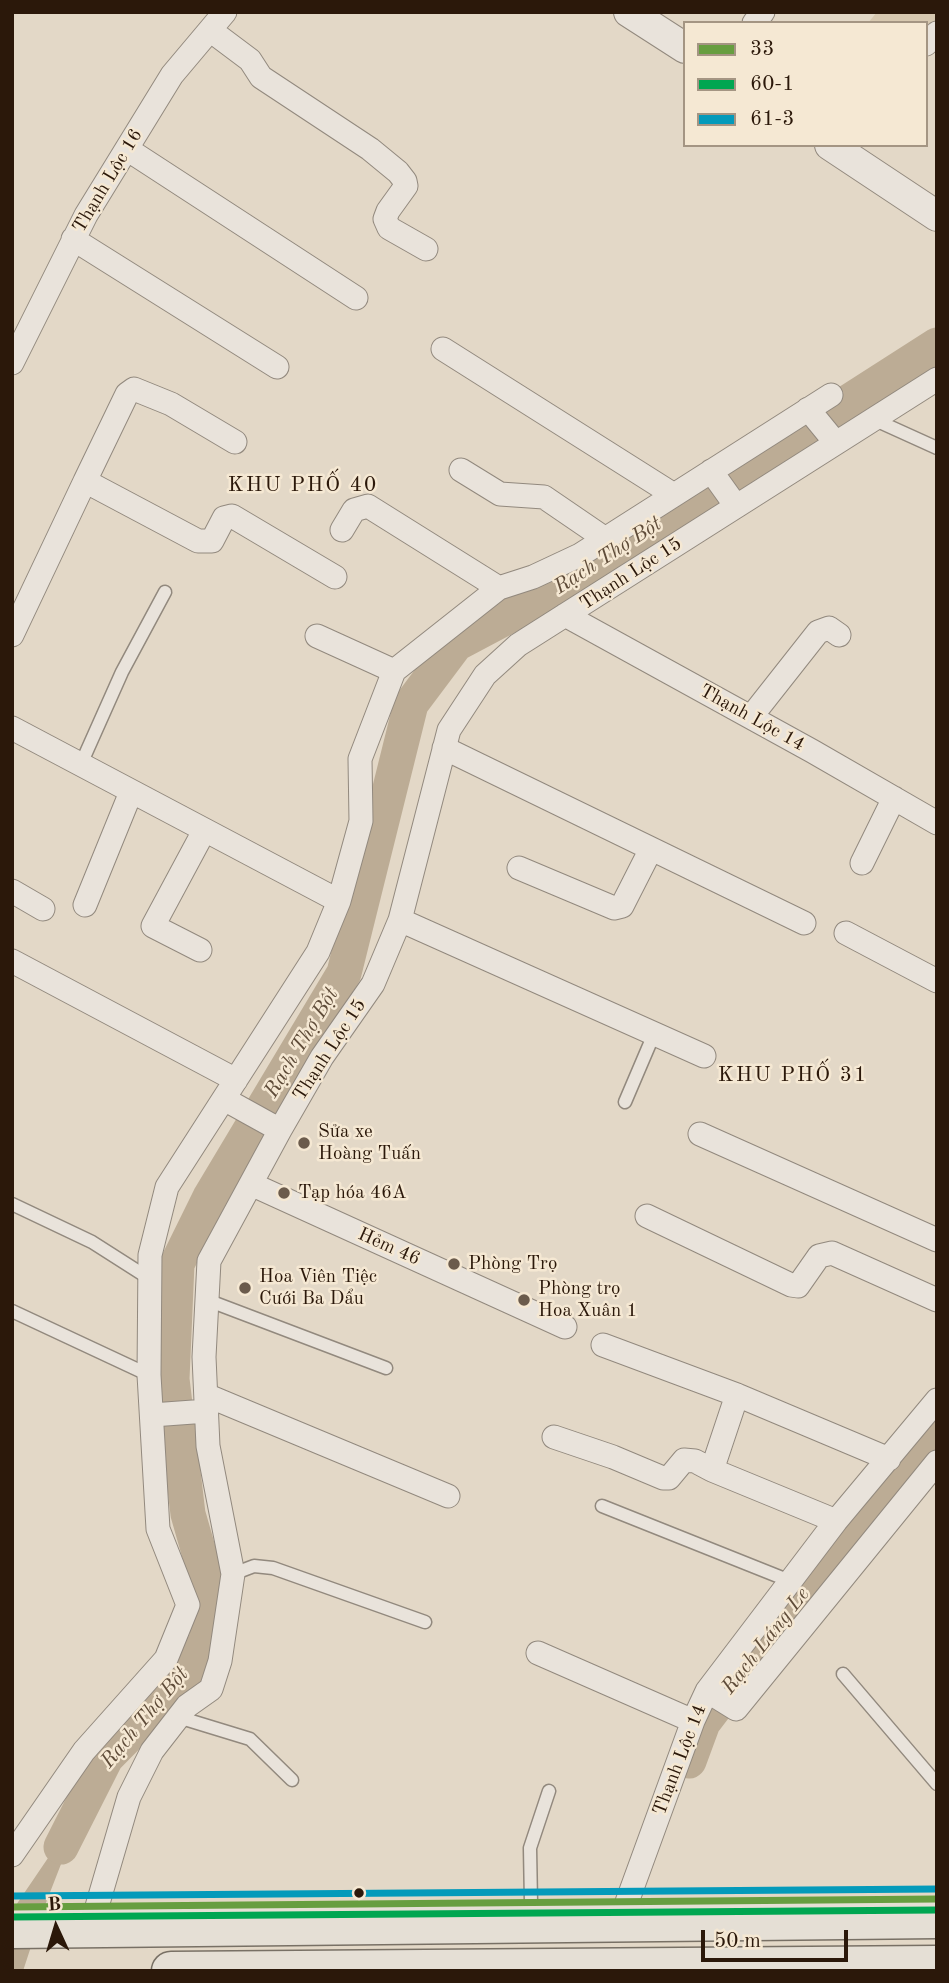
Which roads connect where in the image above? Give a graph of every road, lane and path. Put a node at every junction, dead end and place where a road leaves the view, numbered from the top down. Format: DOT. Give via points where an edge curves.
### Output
graph roads {
  1 [pos="225,12"];
  2 [pos="629,12"];
  3 [pos="210,30"];
  4 [pos="683,47"];
  5 [pos="835,147"];
  6 [pos="127,149"];
  7 [pos="937,216"];
  8 [pos="73,239"];
  9 [pos="426,249"];
  10 [pos="356,298"];
  11 [pos="443,349"];
  12 [pos="12,363"];
  13 [pos="277,367"];
  14 [pos="937,379"];
  15 [pos="831,395"];
  16 [pos="808,409"];
  17 [pos="873,419"];
  18 [pos="236,442"];
  19 [pos="835,442"];
  20 [pos="937,448"];
  21 [pos="461,470"];
  22 [pos="711,471"];
  23 [pos="85,481"];
  24 [pos="674,495"];
  25 [pos="736,506"];
  26 [pos="342,530"];
  27 [pos="604,538"];
  28 [pos="335,578"];
  29 [pos="499,588"];
  30 [pos="165,592"];
  31 [pos="565,615"];
  32 [pos="12,635"];
  33 [pos="839,635"];
  34 [pos="317,636"];
  35 [pos="394,671"];
  36 [pos="751,717"];
  37 [pos="12,728"];
  38 [pos="444,748"];
  39 [pos="81,764"];
  40 [pos="131,792"];
  41 [pos="894,798"];
  42 [pos="937,823"];
  43 [pos="204,831"];
  44 [pos="651,849"];
  45 [pos="862,863"];
  46 [pos="519,867"];
  47 [pos="12,891"];
  48 [pos="339,901"];
  49 [pos="85,905"];
  50 [pos="43,909"];
  51 [pos="400,920"];
  52 [pos="804,923"];
  53 [pos="846,933"];
  54 [pos="200,950"];
  55 [pos="12,961"];
  56 [pos="937,981"];
  57 [pos="654,1034"];
  58 [pos="704,1056"];
  59 [pos="236,1080"];
  60 [pos="224,1099"];
  61 [pos="625,1102"];
  62 [pos="280,1130"];
  63 [pos="699,1133"];
  64 [pos="251,1184"];
  65 [pos="12,1204"];
  66 [pos="647,1216"];
  67 [pos="937,1240"];
  68 [pos="150,1279"];
  69 [pos="207,1300"];
  70 [pos="937,1300"];
  71 [pos="12,1311"];
  72 [pos="565,1327"];
  73 [pos="603,1345"];
  74 [pos="386,1368"];
  75 [pos="149,1375"];
  76 [pos="737,1395"];
  77 [pos="937,1400"];
  78 [pos="206,1403"];
  79 [pos="152,1415"];
  80 [pos="554,1437"];
  81 [pos="889,1459"];
  82 [pos="937,1462"];
  83 [pos="712,1470"];
  84 [pos="448,1496"];
  85 [pos="602,1506"];
  86 [pos="836,1521"];
  87 [pos="233,1574"];
  88 [pos="790,1581"];
  89 [pos="425,1622"];
  90 [pos="538,1653"];
  91 [pos="843,1674"];
  92 [pos="707,1691"];
  93 [pos="178,1717"];
  94 [pos="693,1721"];
  95 [pos="292,1780"];
  96 [pos="937,1784"];
  97 [pos="549,1791"];
  98 [pos="12,1856"];
  99 [pos="937,1899"];
  100 [pos="627,1902"];
  101 [pos="531,1903"];
  102 [pos="12,1907"];
  103 [pos="91,1914"];
  104 [pos="937,1919"];
  105 [pos="12,1929"];
  106 [pos="937,1965"];
  107 [pos="735,1968"];
  108 [pos="171,1971"];
  1 -- 3 [label="street, Thạnh Lộc 16"];
  2 -- 4 [label="street"];
  3 -- 6 [label="street, Thạnh Lộc 16" via="172,75"];
  3 -- 9 [label="street" via="250,60 261,77 398,172 406,186 385,219 389,228"];
  5 -- 7 [label="street"];
  6 -- 8 [label="street, Thạnh Lộc 16"];
  6 -- 10 [label="street"];
  8 -- 12 [label="street, Thạnh Lộc 16"];
  8 -- 13 [label="street"];
  11 -- 24 [label="street"];
  14 -- 17 [label="street, Thạnh Lộc 15"];
  15 -- 16 [label="street"];
  16 -- 19 [label="street"];
  16 -- 22 [label="street"];
  17 -- 19 [label="street, Thạnh Lộc 15"];
  17 -- 20 [label="lane"];
  18 -- 23 [label="street" via="171,404 134,389 127,394"];
  19 -- 25 [label="street, Thạnh Lộc 15"];
  21 -- 27 [label="street" via="500,494 544,497"];
  22 -- 24 [label="street"];
  22 -- 25 [label="street"];
  23 -- 28 [label="street" via="198,541 212,541 224,518 232,516"];
  23 -- 32 [label="street"];
  24 -- 27 [label="street"];
  25 -- 31 [label="street, Thạnh Lộc 15"];
  26 -- 29 [label="street" via="354,510 368,506"];
  27 -- 29 [label="street" via="580,555"];
  29 -- 35 [label="street"];
  30 -- 39 [label="lane" via="122,672"];
  31 -- 36 [label="street, Thạnh Lộc 14"];
  31 -- 38 [label="street, Thạnh Lộc 15" via="485,675 449,730"];
  33 -- 36 [label="street" via="830,628 818,632"];
  34 -- 35 [label="street"];
  35 -- 48 [label="street" via="360,759 361,821"];
  36 -- 41 [label="street, Thạnh Lộc 14"];
  37 -- 39 [label="street"];
  38 -- 44 [label="street"];
  38 -- 51 [label="street, Thạnh Lộc 15"];
  39 -- 40 [label="street"];
  40 -- 43 [label="street"];
  40 -- 49 [label="street"];
  41 -- 42 [label="street, Thạnh Lộc 14"];
  41 -- 45 [label="street"];
  43 -- 48 [label="street"];
  43 -- 54 [label="street" via="153,926"];
  44 -- 46 [label="street" via="622,906 614,908"];
  44 -- 52 [label="street"];
  47 -- 50 [label="street"];
  48 -- 59 [label="street" via="318,952"];
  51 -- 57 [label="street"];
  51 -- 62 [label="street, Thạnh Lộc 15" via="373,984"];
  53 -- 56 [label="street"];
  55 -- 59 [label="street"];
  57 -- 58 [label="street"];
  57 -- 61 [label="lane"];
  59 -- 60 [label="street"];
  60 -- 62 [label="street"];
  60 -- 68 [label="street" via="167,1187 150,1255"];
  62 -- 64 [label="street, Thạnh Lộc 15"];
  63 -- 67 [label="street"];
  64 -- 69 [label="street, Thạnh Lộc 15" via="209,1261"];
  64 -- 72 [label="street, Hẻm 46"];
  65 -- 68 [label="lane" via="92,1242"];
  66 -- 70 [label="street" via="791,1285 799,1286 819,1256 832,1254"];
  68 -- 75 [label="street"];
  69 -- 74 [label="lane"];
  69 -- 78 [label="street, Thạnh Lộc 15"];
  71 -- 75 [label="lane"];
  73 -- 76 [label="street"];
  75 -- 79 [label="street"];
  76 -- 81 [label="street"];
  76 -- 83 [label="street"];
  77 -- 81 [label="street, Thạnh Lộc 14"];
  78 -- 79 [label="street"];
  78 -- 84 [label="street"];
  78 -- 87 [label="street, Thạnh Lộc 15" via="208,1446"];
  79 -- 98 [label="street" via="158,1529 188,1605 166,1659 84,1751"];
  80 -- 83 [label="street" via="663,1478 669,1478 684,1460"];
  81 -- 86 [label="street, Thạnh Lộc 14"];
  82 -- 92 [label="street, Thạnh Lộc 14" via="736,1709"];
  83 -- 86 [label="street"];
  85 -- 88 [label="lane"];
  86 -- 88 [label="street, Thạnh Lộc 14"];
  87 -- 89 [label="lane" via="254,1566 273,1568"];
  87 -- 93 [label="street, Thạnh Lộc 15" via="220,1661 211,1689"];
  88 -- 92 [label="street, Thạnh Lộc 14"];
  90 -- 94 [label="street"];
  91 -- 96 [label="lane"];
  92 -- 94 [label="street, Thạnh Lộc 14"];
  93 -- 95 [label="lane" via="250,1740"];
  93 -- 103 [label="street, Thạnh Lộc 15" via="152,1751 129,1797"];
  94 -- 100 [label="street, Thạnh Lộc 14"];
  97 -- 101 [label="lane" via="530,1848"];
  99 -- 100 [label="highway"];
  100 -- 101 [label="highway"];
  101 -- 103 [label="highway"];
  102 -- 103 [label="highway"];
  103 -- 104 [label="highway"];
  103 -- 105 [label="highway"];
  106 -- 107 [label="highway"];
  107 -- 108 [label="highway"];
}
